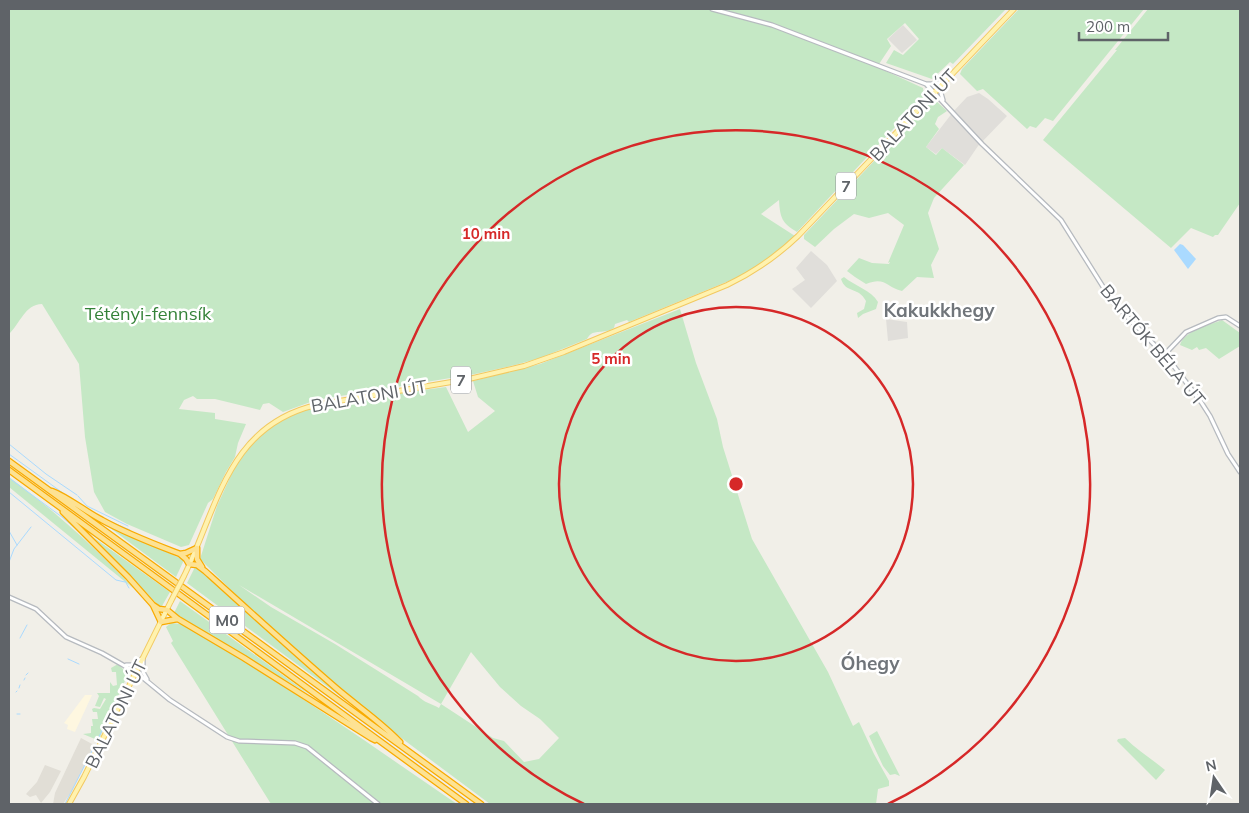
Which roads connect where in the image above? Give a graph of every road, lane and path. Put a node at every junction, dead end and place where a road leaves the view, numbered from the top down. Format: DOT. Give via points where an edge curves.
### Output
graph roads {
  1 [pos="712,9"];
  2 [pos="1014,9"];
  3 [pos="947,78"];
  4 [pos="926,84"];
  5 [pos="934,92"];
  6 [pos="943,101"];
  7 [pos="1240,326"];
  8 [pos="1164,355"];
  9 [pos="9,461"];
  10 [pos="9,470"];
  11 [pos="1240,472"];
  12 [pos="46,488"];
  13 [pos="49,499"];
  14 [pos="197,548"];
  15 [pos="180,554"];
  16 [pos="189,564"];
  17 [pos="205,571"];
  18 [pos="9,597"];
  19 [pos="153,604"];
  20 [pos="167,610"];
  21 [pos="178,619"];
  22 [pos="161,622"];
  23 [pos="143,658"];
  24 [pos="123,665"];
  25 [pos="136,673"];
  26 [pos="148,682"];
  27 [pos="380,741"];
  28 [pos="408,751"];
  29 [pos="69,804"];
  30 [pos="378,804"];
  31 [pos="466,804"];
  32 [pos="481,804"];
  1 -- 4 [label="street" via="790,31"];
  2 -- 3 [label="main road, BALATONI ÚT / 7"];
  3 -- 4 [label="street" via="937,84"];
  3 -- 5 [label="main road, BALATONI ÚT / 7"];
  3 -- 6 [label="street" via="941,93"];
  4 -- 5 [label="street, BARTÓK BÉLA ÚT"];
  5 -- 6 [label="street, BARTÓK BÉLA ÚT"];
  5 -- 14 [label="main road, BALATONI ÚT / 7" via="798,236 748,275 533,363 492,374 316,405 280,419 253,439 236,459 214,502"];
  6 -- 8 [label="street, BARTÓK BÉLA ÚT" via="982,144 1062,220 1112,301"];
  7 -- 8 [label="street" via="1226,317 1218,318 1186,332"];
  8 -- 11 [label="street, BARTÓK BÉLA ÚT" via="1206,409"];
  9 -- 12 [label="highway, M0"];
  10 -- 13 [label="highway, M0"];
  12 -- 15 [label="highway" via="115,527"];
  12 -- 28 [label="highway, M0"];
  13 -- 19 [label="highway"];
  13 -- 27 [label="highway, M0"];
  14 -- 15 [label="highway"];
  14 -- 16 [label="main road, BALATONI ÚT / 7"];
  14 -- 17 [label="highway" via="199,562"];
  15 -- 16 [label="highway"];
  16 -- 17 [label="highway"];
  16 -- 20 [label="main road, BALATONI ÚT / 7, bridge"];
  17 -- 28 [label="highway"];
  18 -- 24 [label="street" via="36,609 66,637"];
  19 -- 20 [label="highway"];
  19 -- 22 [label="highway"];
  20 -- 21 [label="highway"];
  20 -- 22 [label="main road, BALATONI ÚT / 7"];
  21 -- 22 [label="highway"];
  21 -- 27 [label="highway"];
  22 -- 23 [label="main road, BALATONI ÚT / 7"];
  23 -- 24 [label="street"];
  23 -- 25 [label="main road, BALATONI ÚT / 7"];
  23 -- 26 [label="street"];
  24 -- 25 [label="street"];
  25 -- 26 [label="street"];
  25 -- 29 [label="main road, BALATONI ÚT / 7"];
  26 -- 30 [label="street" via="231,739 307,747"];
  27 -- 31 [label="highway, M0"];
  28 -- 32 [label="highway, M0"];
}
